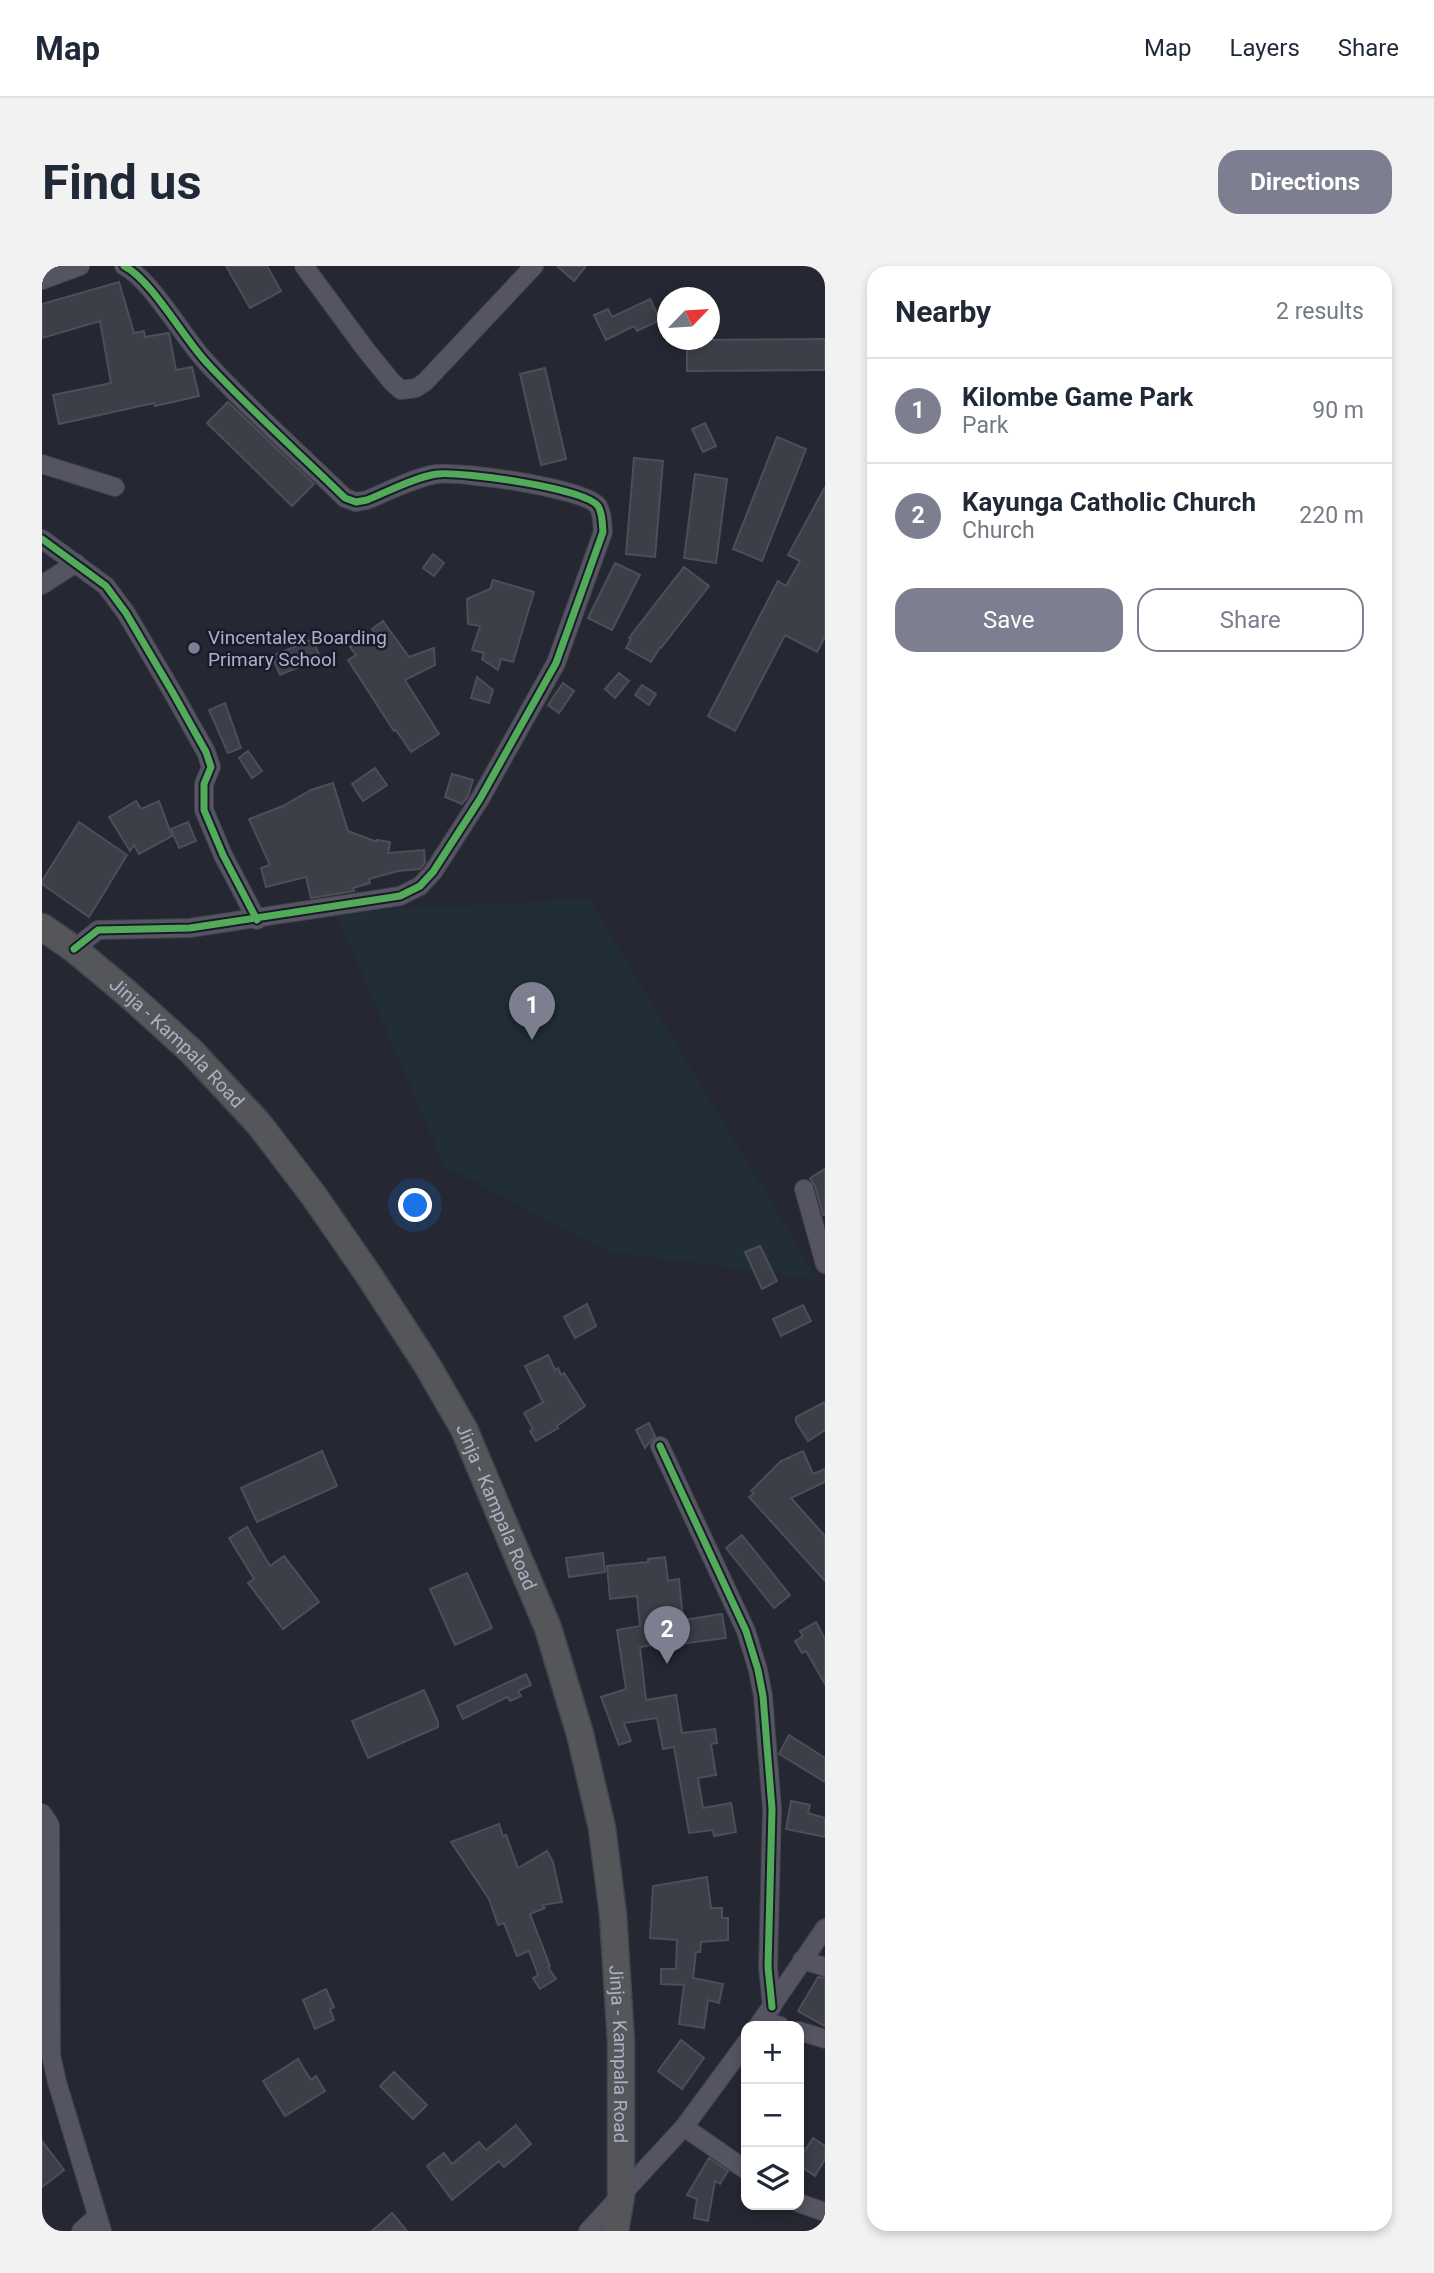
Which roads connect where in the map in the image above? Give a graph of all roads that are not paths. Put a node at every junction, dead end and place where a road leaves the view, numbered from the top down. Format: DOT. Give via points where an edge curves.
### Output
graph roads {
  1 [pos="80,266"];
  2 [pos="124,266"];
  3 [pos="304,266"];
  4 [pos="534,266"];
  5 [pos="42,280"];
  6 [pos="42,464"];
  7 [pos="115,486"];
  8 [pos="42,539"];
  9 [pos="76,563"];
  10 [pos="42,585"];
  11 [pos="257,920"];
  12 [pos="42,928"];
  13 [pos="74,950"];
  14 [pos="804,1189"];
  15 [pos="825,1264"];
  16 [pos="660,1446"];
  17 [pos="42,1813"];
  18 [pos="825,1928"];
  19 [pos="802,1960"];
  20 [pos="825,1967"];
  21 [pos="764,2018"];
  22 [pos="804,2033"];
  23 [pos="825,2039"];
  24 [pos="741,2050"];
  25 [pos="47,2059"];
  26 [pos="684,2127"];
  27 [pos="741,2167"];
  28 [pos="621,2196"];
  29 [pos="804,2205"];
  30 [pos="825,2212"];
  31 [pos="99,2224"];
  32 [pos="81,2231"];
  33 [pos="588,2231"];
  34 [pos="615,2231"];
  1 -- 5 [label="street"];
  2 -- 11 [label="street" via="154,296 205,362 345,498 366,500 440,473 522,481 584,497 597,505 601,515 603,532 556,663 433,872 420,886 400,896"];
  3 -- 4 [label="street" via="401,390 425,382"];
  6 -- 7 [label="street"];
  8 -- 9 [label="street"];
  9 -- 10 [label="street"];
  9 -- 11 [label="street" via="106,586 126,613 206,752 211,767 204,784 204,810"];
  11 -- 13 [label="street" via="190,928 98,930"];
  12 -- 13 [label="highway, Jinja - Kampala Road"];
  13 -- 28 [label="highway, Jinja - Kampala Road" via="191,1051 259,1124 368,1274 464,1429 548,1628 602,1828 621,2042"];
  14 -- 15 [label="street"];
  16 -- 21 [label="street" via="746,1631 763,1696 772,1809"];
  17 -- 25 [label="street" via="50,1825"];
  18 -- 19 [label="street"];
  19 -- 20 [label="street"];
  19 -- 21 [label="street"];
  22 -- 23 [label="street"];
  24 -- 26 [label="street"];
  25 -- 31 [label="street"];
  26 -- 27 [label="street"];
  26 -- 28 [label="street"];
  28 -- 33 [label="street"];
  28 -- 34 [label="highway, Jinja - Kampala Road"];
  29 -- 30 [label="street"];
  31 -- 32 [label="street"];
}
